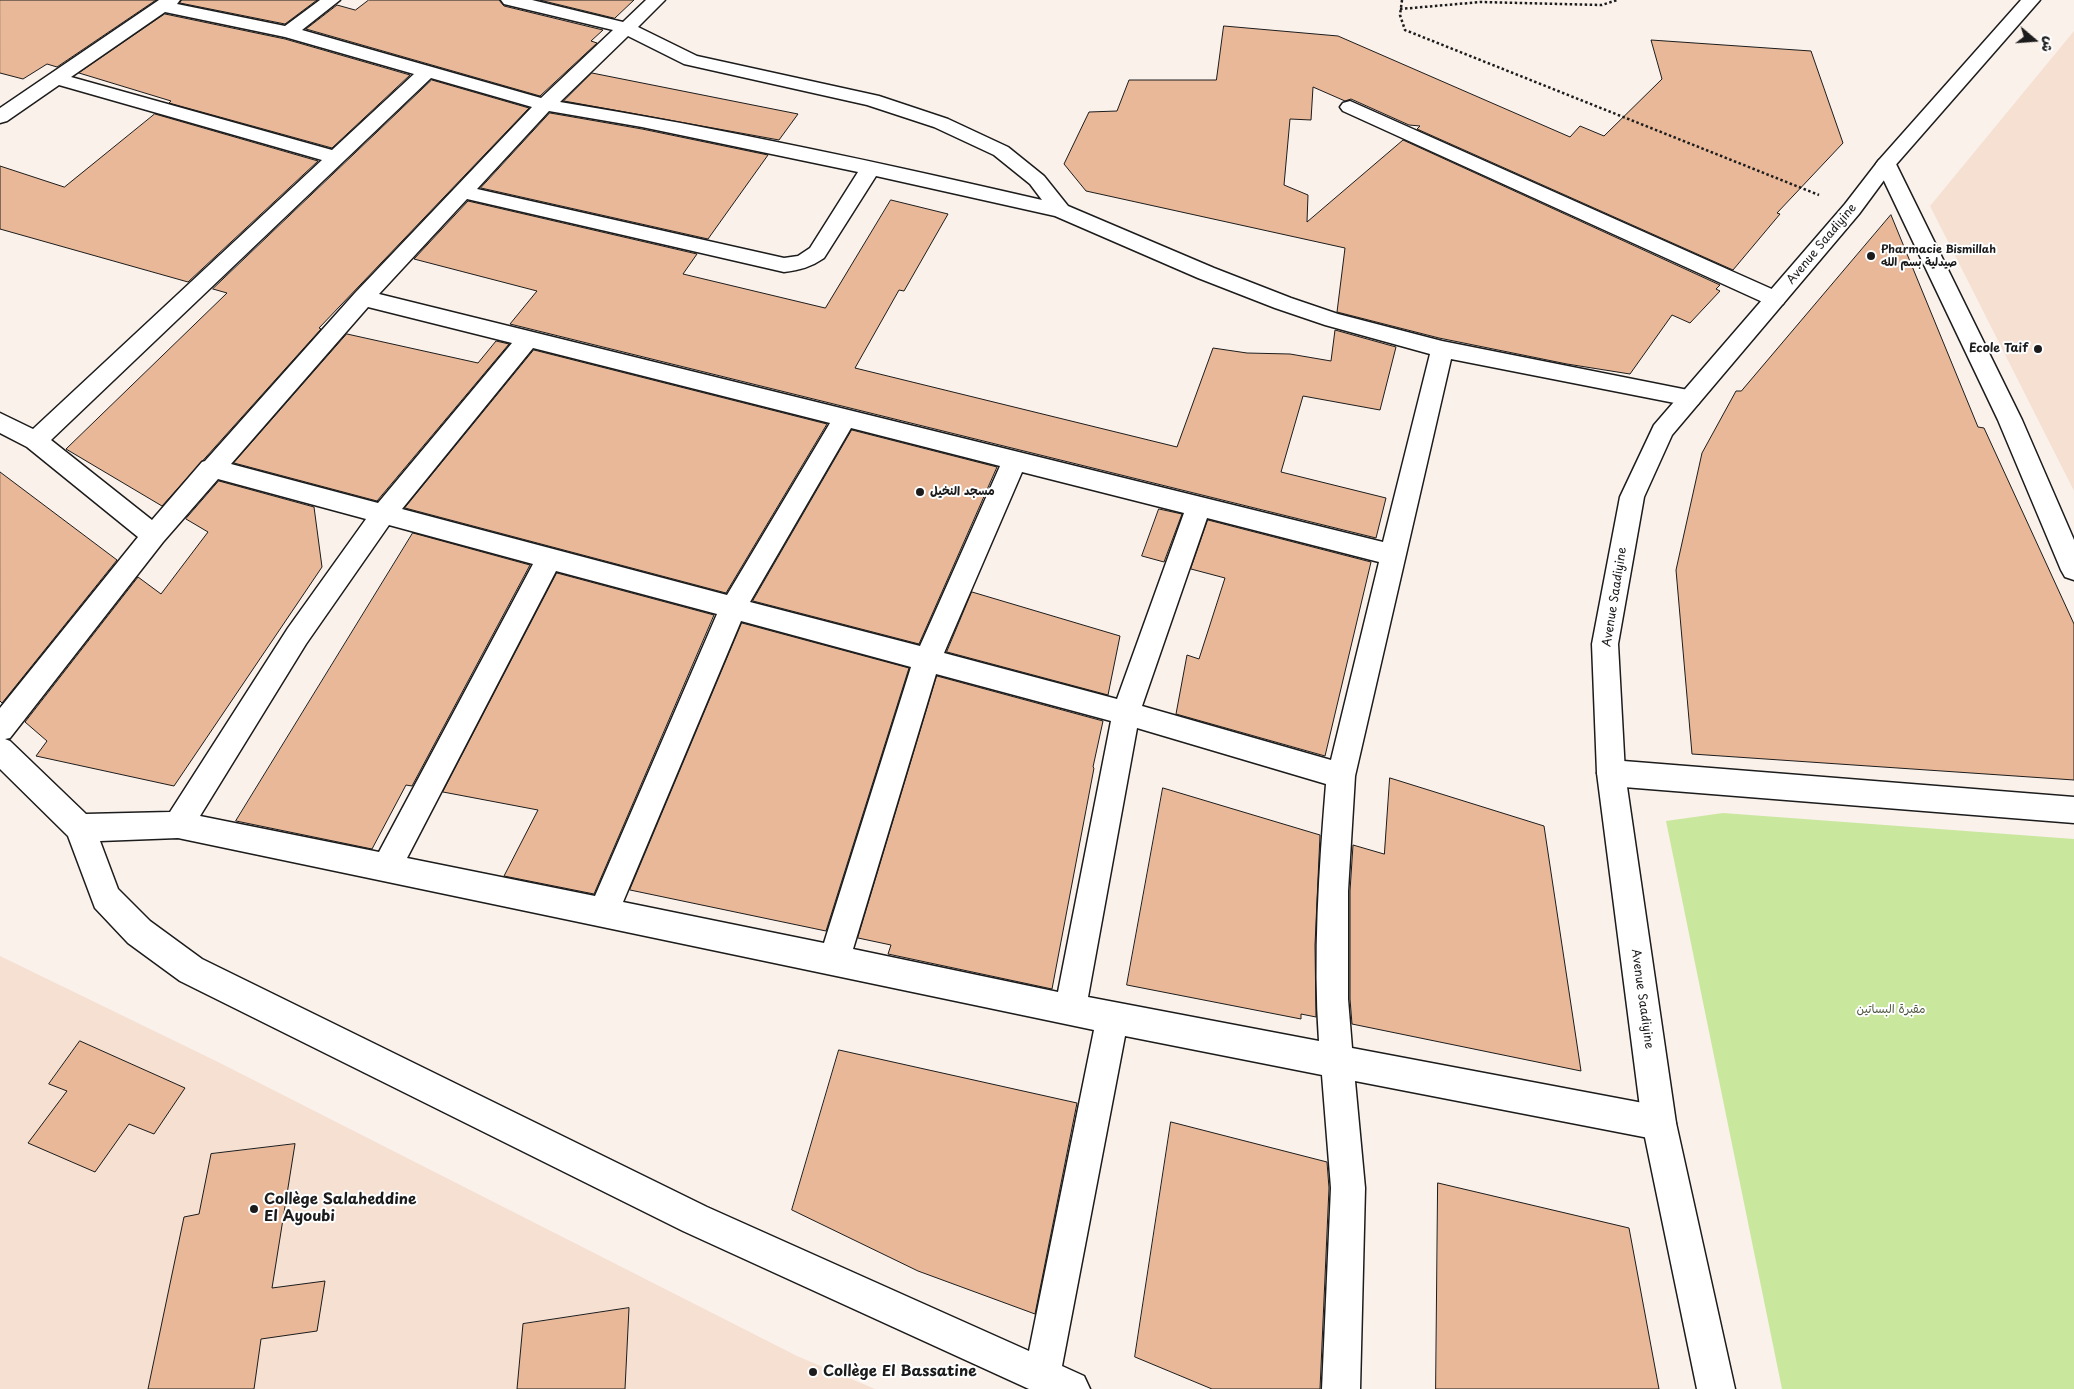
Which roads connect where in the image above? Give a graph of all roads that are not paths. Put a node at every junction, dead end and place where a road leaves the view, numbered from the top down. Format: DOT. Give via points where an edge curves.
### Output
graph roads {
  1 [pos="331,0"];
  2 [pos="510,0"];
  3 [pos="656,0"];
  4 [pos="2031,0"];
  5 [pos="167,3"];
  6 [pos="626,28"];
  7 [pos="288,32"];
  8 [pos="427,72"];
  9 [pos="56,79"];
  10 [pos="545,105"];
  11 [pos="1350,107"];
  12 [pos="0,117"];
  13 [pos="337,158"];
  14 [pos="1886,164"];
  15 [pos="871,168"];
  16 [pos="463,192"];
  17 [pos="1061,211"];
  18 [pos="364,298"];
  19 [pos="1775,299"];
  20 [pos="528,339"];
  21 [pos="1442,349"];
  22 [pos="1690,398"];
  23 [pos="845,418"];
  24 [pos="0,422"];
  25 [pos="35,441"];
  26 [pos="1015,460"];
  27 [pos="211,468"];
  28 [pos="1199,506"];
  29 [pos="383,515"];
  30 [pos="154,535"];
  31 [pos="1393,555"];
  32 [pos="549,559"];
  33 [pos="2074,570"];
  34 [pos="733,608"];
  35 [pos="927,660"];
  36 [pos="1126,714"];
  37 [pos="0,729"];
  38 [pos="0,750"];
  39 [pos="1611,772"];
  40 [pos="1341,776"];
  41 [pos="2074,810"];
  42 [pos="178,825"];
  43 [pos="80,828"];
  44 [pos="386,868"];
  45 [pos="603,913"];
  46 [pos="834,960"];
  47 [pos="1070,1010"];
  48 [pos="1112,1019"];
  49 [pos="1337,1062"];
  50 [pos="1659,1124"];
  51 [pos="1056,1382"];
  52 [pos="1342,1389"];
  53 [pos="1716,1389"];
  1 -- 7 [label="street"];
  2 -- 6 [label="street"];
  3 -- 6 [label="street"];
  4 -- 14 [label="street, Avenue Saadiyine"];
  5 -- 7 [label="street"];
  5 -- 9 [label="street"];
  6 -- 10 [label="street"];
  6 -- 17 [label="street" via="691,60 872,100 941,123 1002,151 1037,180"];
  7 -- 8 [label="street"];
  8 -- 10 [label="street"];
  8 -- 13 [label="street"];
  9 -- 12 [label="street"];
  9 -- 13 [label="street"];
  10 -- 15 [label="street" via="642,121"];
  10 -- 16 [label="street"];
  11 -- 19 [label="street"];
  13 -- 25 [label="street"];
  14 -- 19 [label="street, Avenue Saadiyine"];
  14 -- 33 [label="street" via="2010,420"];
  15 -- 16 [label="street" via="817,254 804,262 784,265"];
  15 -- 17 [label="street"];
  16 -- 18 [label="street"];
  17 -- 21 [label="street" via="1283,303"];
  18 -- 20 [label="street"];
  18 -- 27 [label="street"];
  19 -- 22 [label="street, Avenue Saadiyine"];
  20 -- 23 [label="street"];
  20 -- 29 [label="street"];
  21 -- 22 [label="street"];
  21 -- 31 [label="street"];
  22 -- 39 [label="street, Avenue Saadiyine" via="1662,432 1632,497 1605,644"];
  23 -- 26 [label="street"];
  23 -- 34 [label="street"];
  24 -- 25 [label="street"];
  25 -- 30 [label="street"];
  26 -- 28 [label="street"];
  26 -- 35 [label="street"];
  27 -- 29 [label="street"];
  27 -- 30 [label="street"];
  28 -- 31 [label="street"];
  28 -- 36 [label="street"];
  29 -- 32 [label="street"];
  29 -- 42 [label="street" via="297,636"];
  30 -- 37 [label="street"];
  31 -- 40 [label="street"];
  32 -- 34 [label="street"];
  32 -- 44 [label="street"];
  34 -- 35 [label="street"];
  34 -- 45 [label="street"];
  35 -- 36 [label="street"];
  35 -- 46 [label="street"];
  36 -- 40 [label="street"];
  36 -- 47 [label="street"];
  38 -- 43 [label="street"];
  39 -- 41 [label="street"];
  39 -- 50 [label="street, Avenue Saadiyine"];
  40 -- 49 [label="street" via="1333,890 1332,999"];
  42 -- 43 [label="street"];
  42 -- 44 [label="street"];
  43 -- 51 [label="street" via="106,898 139,932 191,970 695,1219"];
  44 -- 45 [label="street"];
  45 -- 46 [label="street"];
  46 -- 47 [label="street"];
  47 -- 48 [label="street"];
  48 -- 49 [label="street"];
  48 -- 51 [label="street"];
  49 -- 50 [label="street"];
  49 -- 52 [label="street" via="1348,1188"];
  50 -- 53 [label="street, Avenue Saadiyine"];
}
